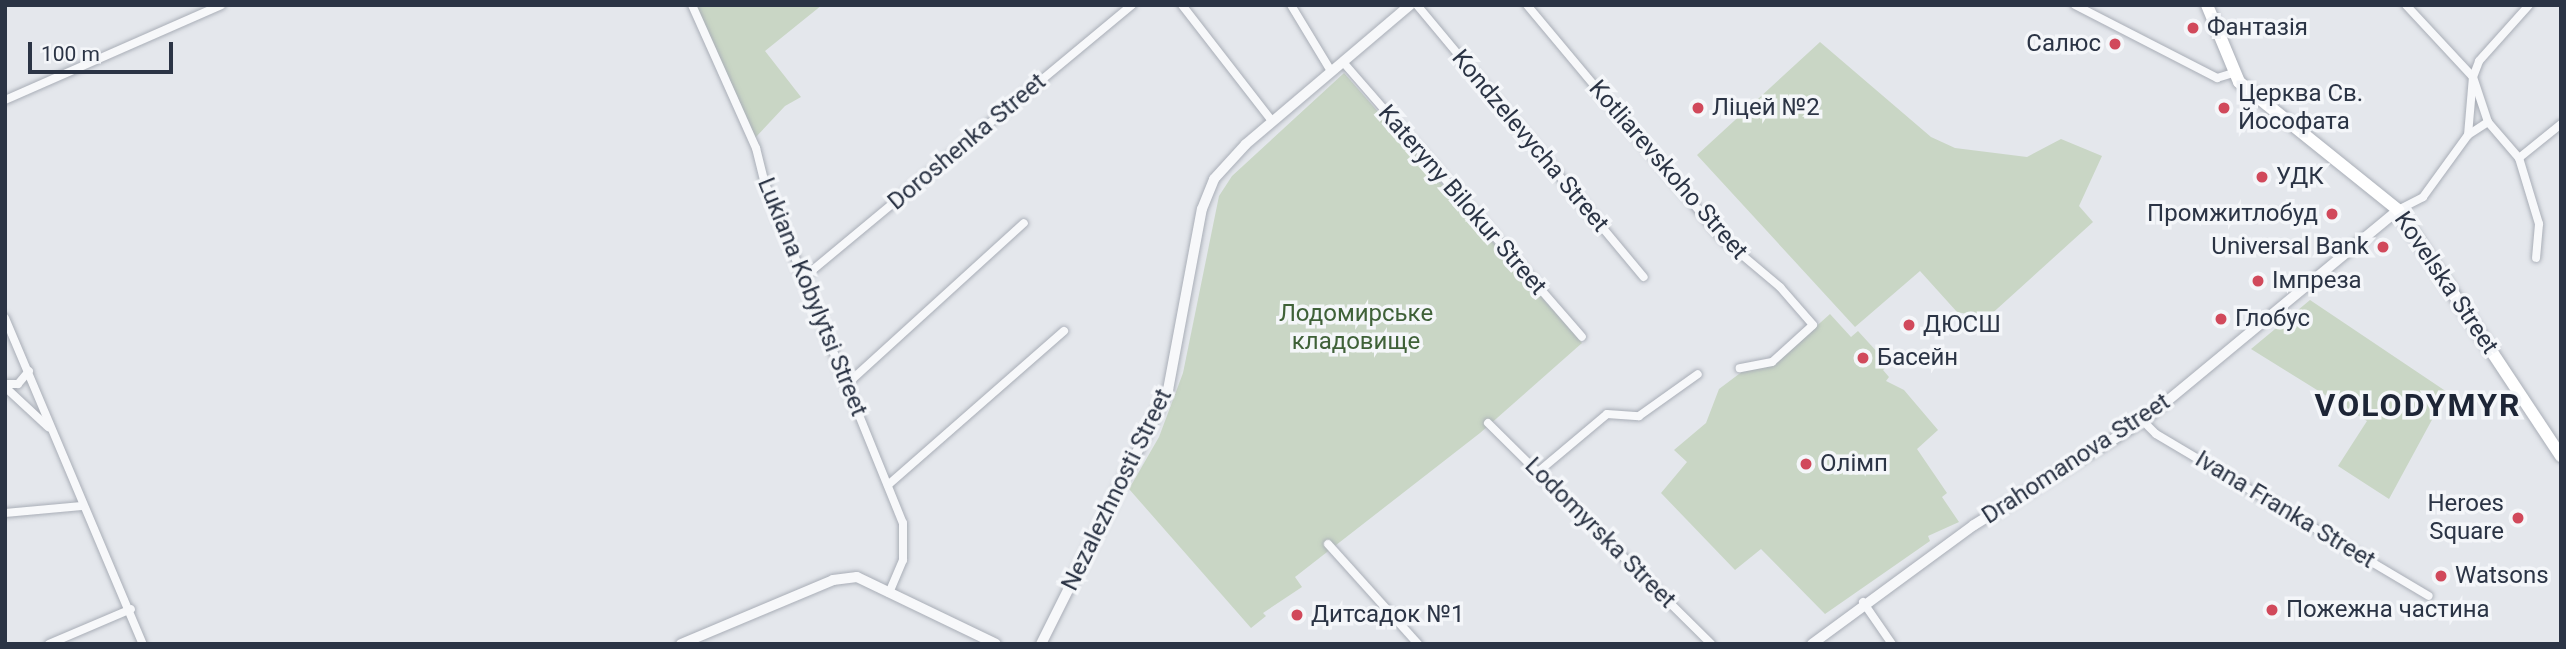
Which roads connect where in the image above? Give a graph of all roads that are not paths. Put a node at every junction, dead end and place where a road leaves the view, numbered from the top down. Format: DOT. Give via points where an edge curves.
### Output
graph roads {
  1 [pos="222,5"];
  2 [pos="692,5"];
  3 [pos="1132,5"];
  4 [pos="1182,5"];
  5 [pos="1291,5"];
  6 [pos="1410,5"];
  7 [pos="1417,5"];
  8 [pos="1527,5"];
  9 [pos="2075,5"];
  10 [pos="2207,5"];
  11 [pos="2406,5"];
  12 [pos="2529,5"];
  13 [pos="1343,62"];
  14 [pos="1331,71"];
  15 [pos="2233,73"];
  16 [pos="2473,77"];
  17 [pos="5,100"];
  18 [pos="1272,121"];
  19 [pos="2488,122"];
  20 [pos="2561,124"];
  21 [pos="2468,135"];
  22 [pos="2519,158"];
  23 [pos="2398,210"];
  24 [pos="1024,223"];
  25 [pos="2536,258"];
  26 [pos="1644,277"];
  27 [pos="803,278"];
  28 [pos="5,317"];
  29 [pos="1064,331"];
  30 [pos="1582,337"];
  31 [pos="1740,368"];
  32 [pos="29,371"];
  33 [pos="1699,374"];
  34 [pos="847,384"];
  35 [pos="5,386"];
  36 [pos="2143,421"];
  37 [pos="1488,423"];
  38 [pos="51,429"];
  39 [pos="2561,456"];
  40 [pos="1538,472"];
  41 [pos="888,485"];
  42 [pos="82,506"];
  43 [pos="5,513"];
  44 [pos="1328,544"];
  45 [pos="889,593"];
  46 [pos="2429,596"];
  47 [pos="1863,602"];
  48 [pos="131,609"];
  49 [pos="49,644"];
  50 [pos="143,644"];
  51 [pos="681,644"];
  52 [pos="996,644"];
  53 [pos="1041,644"];
  54 [pos="1418,644"];
  55 [pos="1711,644"];
  56 [pos="1812,644"];
  57 [pos="1892,644"];
  1 -- 17 [label="street"];
  2 -- 27 [label="street, Lukiana Kobylytsi Street" via="756,148 764,181"];
  3 -- 27 [label="street, Doroshenka Street"];
  4 -- 18 [label="street"];
  5 -- 14 [label="street"];
  6 -- 13 [label="street, Nezalezhnosti Street"];
  7 -- 26 [label="street, Kondzelevycha Street"];
  8 -- 31 [label="street, Kotliarevskoho Street" via="1723,239 1780,287 1813,325 1772,362"];
  9 -- 15 [label="street" via="2217,78"];
  10 -- 15 [label="main road, Kovelska Street"];
  11 -- 16 [label="street"];
  12 -- 16 [label="street" via="2479,61"];
  13 -- 14 [label="street, Nezalezhnosti Street"];
  13 -- 30 [label="street, Kateryny Bilokur Street"];
  14 -- 18 [label="street, Nezalezhnosti Street"];
  15 -- 23 [label="main road, Kovelska Street" via="2251,95"];
  16 -- 19 [label="street"];
  16 -- 21 [label="street"];
  18 -- 53 [label="street, Nezalezhnosti Street" via="1214,179 1202,209 1168,390"];
  19 -- 21 [label="street"];
  19 -- 22 [label="street"];
  20 -- 22 [label="street"];
  21 -- 23 [label="street" via="2423,197"];
  22 -- 25 [label="street" via="2539,223"];
  23 -- 36 [label="street, Drahomanova Street"];
  23 -- 39 [label="main road, Kovelska Street"];
  24 -- 34 [label="street"];
  27 -- 34 [label="street, Lukiana Kobylytsi Street"];
  28 -- 32 [label="street"];
  29 -- 41 [label="street"];
  32 -- 35 [label="street" via="18,384"];
  32 -- 38 [label="street"];
  33 -- 40 [label="street" via="1639,416 1607,414"];
  34 -- 41 [label="street, Lukiana Kobylytsi Street"];
  35 -- 38 [label="street"];
  36 -- 46 [label="street, Ivana Franka Street" via="2156,435"];
  36 -- 47 [label="street, Drahomanova Street" via="1974,525"];
  37 -- 40 [label="street, Lodomyrska Street"];
  38 -- 42 [label="street"];
  40 -- 55 [label="street, Lodomyrska Street"];
  41 -- 45 [label="street, Lukiana Kobylytsi Street" via="905,544 904,560"];
  42 -- 43 [label="street"];
  42 -- 48 [label="street"];
  44 -- 54 [label="street"];
  45 -- 51 [label="street" via="857,577 833,580"];
  45 -- 52 [label="street"];
  47 -- 56 [label="street, Drahomanova Street"];
  47 -- 57 [label="street"];
  48 -- 49 [label="street"];
  48 -- 50 [label="street"];
}
